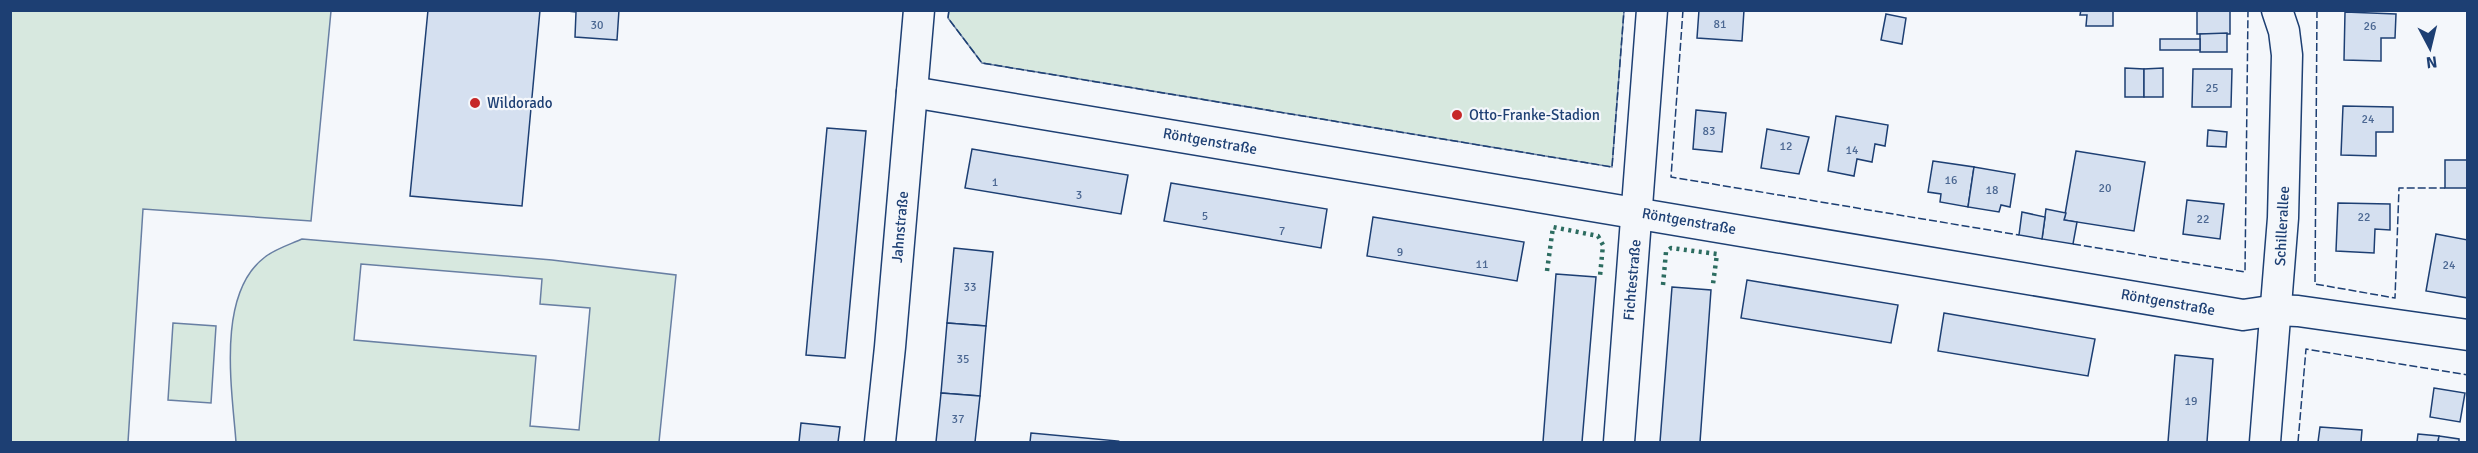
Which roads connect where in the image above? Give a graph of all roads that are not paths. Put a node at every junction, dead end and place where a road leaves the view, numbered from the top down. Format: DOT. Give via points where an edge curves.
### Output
graph roads {
  1 [pos="919,10"];
  2 [pos="1652,10"];
  3 [pos="2277,10"];
  4 [pos="912,92"];
  5 [pos="1638,212"];
  6 [pos="2277,310"];
  7 [pos="2468,335"];
  8 [pos="880,442"];
  9 [pos="1619,442"];
  10 [pos="2265,442"];
  1 -- 4 [label="street, Jahnstraße"];
  2 -- 5 [label="street, Fichtestraße"];
  3 -- 6 [label="street, Schillerallee" via="2287,55"];
  4 -- 5 [label="street, Röntgenstraße"];
  4 -- 8 [label="street, Jahnstraße"];
  5 -- 6 [label="street, Röntgenstraße" via="2243,315"];
  5 -- 9 [label="street, Fichtestraße"];
  6 -- 7 [label="street, Röntgenstraße"];
  6 -- 10 [label="street, Schillerallee"];
}
